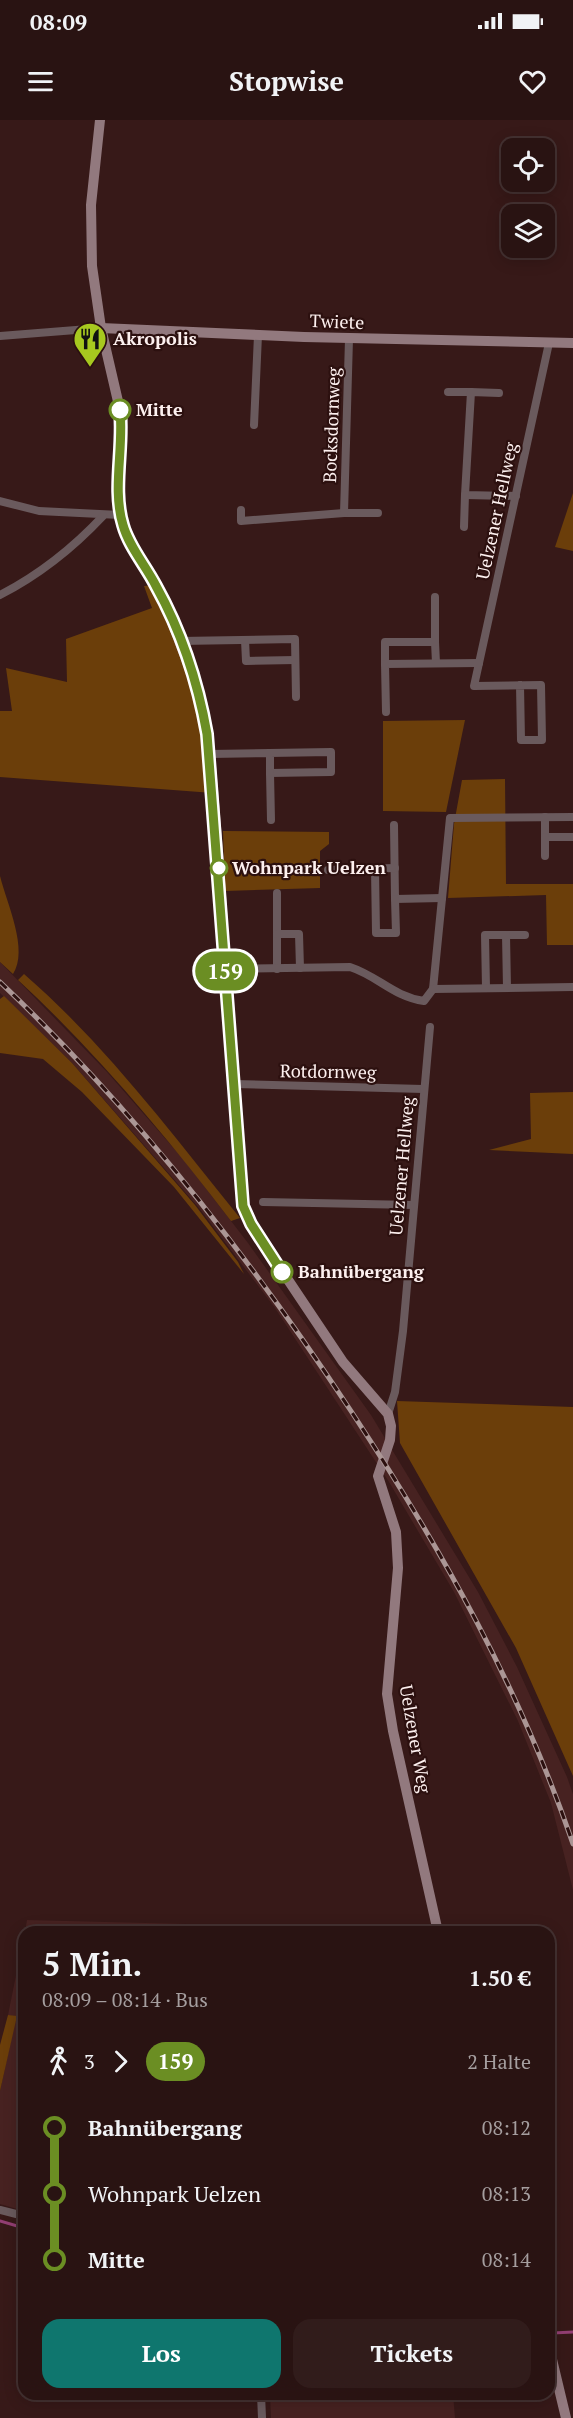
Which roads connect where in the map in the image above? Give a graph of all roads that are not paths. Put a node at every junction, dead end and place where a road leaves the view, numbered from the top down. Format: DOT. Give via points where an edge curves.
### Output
graph roads {
  1 [pos="100,120"];
  2 [pos="101,328"];
  3 [pos="258,335"];
  4 [pos="0,336"];
  5 [pos="349,339"];
  6 [pos="549,343"];
  7 [pos="573,343"];
  8 [pos="448,392"];
  9 [pos="471,392"];
  10 [pos="499,393"];
  11 [pos="254,425"];
  12 [pos="465,495"];
  13 [pos="516,496"];
  14 [pos="0,501"];
  15 [pos="241,510"];
  16 [pos="344,513"];
  17 [pos="378,513"];
  18 [pos="120,515"];
  19 [pos="103,516"];
  20 [pos="464,527"];
  21 [pos="0,595"];
  22 [pos="435,597"];
  23 [pos="245,640"];
  24 [pos="180,641"];
  25 [pos="435,642"];
  26 [pos="295,660"];
  27 [pos="436,663"];
  28 [pos="479,663"];
  29 [pos="385,664"];
  30 [pos="520,685"];
  31 [pos="296,697"];
  32 [pos="386,712"];
  33 [pos="270,753"];
  34 [pos="210,754"];
  35 [pos="270,773"];
  36 [pos="545,817"];
  37 [pos="573,817"];
  38 [pos="271,820"];
  39 [pos="394,825"];
  40 [pos="545,837"];
  41 [pos="573,837"];
  42 [pos="545,856"];
  43 [pos="395,868"];
  44 [pos="375,869"];
  45 [pos="328,870"];
  46 [pos="277,893"];
  47 [pos="442,898"];
  48 [pos="395,899"];
  49 [pos="277,934"];
  50 [pos="506,935"];
  51 [pos="525,935"];
  52 [pos="300,968"];
  53 [pos="225,969"];
  54 [pos="277,969"];
  55 [pos="573,987"];
  56 [pos="486,988"];
  57 [pos="507,988"];
  58 [pos="433,989"];
  59 [pos="430,1027"];
  60 [pos="233,1084"];
  61 [pos="423,1089"];
  62 [pos="263,1203"];
  63 [pos="414,1205"];
  64 [pos="388,1414"];
  65 [pos="437,1926"];
  66 [pos="0,2210"];
  67 [pos="18,2214"];
  68 [pos="555,2372"];
  69 [pos="261,2400"];
  70 [pos="262,2418"];
  71 [pos="566,2418"];
  1 -- 2 [label="street" via="91,232"];
  2 -- 3 [label="street, Twiete"];
  2 -- 4 [label="street"];
  2 -- 18 [label="street" via="120,410"];
  3 -- 5 [label="street, Twiete"];
  3 -- 11 [label="street"];
  5 -- 6 [label="street, Twiete"];
  5 -- 16 [label="street, Bocksdornweg"];
  6 -- 7 [label="street, Twiete"];
  6 -- 13 [label="street, Uelzener Hellweg"];
  8 -- 9 [label="street"];
  9 -- 10 [label="street"];
  9 -- 12 [label="street"];
  12 -- 13 [label="street"];
  12 -- 20 [label="street"];
  13 -- 28 [label="street, Uelzener Hellweg"];
  14 -- 19 [label="street" via="39,511"];
  15 -- 16 [label="street" via="241,525"];
  16 -- 17 [label="street"];
  18 -- 19 [label="street"];
  18 -- 24 [label="street" via="128,540 156,585"];
  19 -- 21 [label="street" via="79,542"];
  22 -- 25 [label="street"];
  23 -- 24 [label="street"];
  23 -- 26 [label="street" via="246,661"];
  23 -- 26 [label="street" via="295,639"];
  24 -- 34 [label="street" via="202,702"];
  25 -- 27 [label="street"];
  25 -- 29 [label="street" via="385,642"];
  26 -- 31 [label="street"];
  27 -- 28 [label="street"];
  27 -- 29 [label="street"];
  28 -- 30 [label="street, Uelzener Hellweg" via="474,686"];
  29 -- 32 [label="street"];
  30 -- 30 [label="street" via="521,740 542,740 541,685"];
  33 -- 34 [label="street"];
  33 -- 35 [label="street"];
  33 -- 35 [label="street" via="331,752 331,772"];
  34 -- 53 [label="street"];
  35 -- 38 [label="street"];
  36 -- 37 [label="street"];
  36 -- 40 [label="street"];
  36 -- 47 [label="street" via="450,818"];
  39 -- 43 [label="street"];
  40 -- 41 [label="street"];
  40 -- 42 [label="street"];
  43 -- 44 [label="street"];
  43 -- 48 [label="street"];
  44 -- 45 [label="street"];
  44 -- 48 [label="street" via="376,933 396,933"];
  46 -- 49 [label="street"];
  47 -- 48 [label="street"];
  47 -- 58 [label="street"];
  49 -- 52 [label="street" via="300,934"];
  49 -- 54 [label="street"];
  50 -- 51 [label="street"];
  50 -- 56 [label="street" via="485,935"];
  50 -- 57 [label="street"];
  52 -- 54 [label="street"];
  52 -- 58 [label="street" via="350,968 368,973 389,990 418,1000 429,997"];
  53 -- 54 [label="street"];
  53 -- 60 [label="street"];
  55 -- 57 [label="street"];
  56 -- 57 [label="street"];
  56 -- 58 [label="street"];
  59 -- 61 [label="street, Uelzener Hellweg"];
  60 -- 61 [label="street, Rotdornweg"];
  60 -- 64 [label="street" via="243,1206 251,1224 326,1339"];
  61 -- 63 [label="street, Uelzener Hellweg"];
  62 -- 63 [label="street"];
  63 -- 64 [label="street, Uelzener Hellweg" via="395,1392"];
  64 -- 65 [label="street, Uelzener Weg" via="390,1440 378,1481 396,1532 398,1568 387,1679 389,1709"];
  66 -- 67 [label="street"];
  68 -- 71 [label="street"];
  69 -- 70 [label="street"];
}
